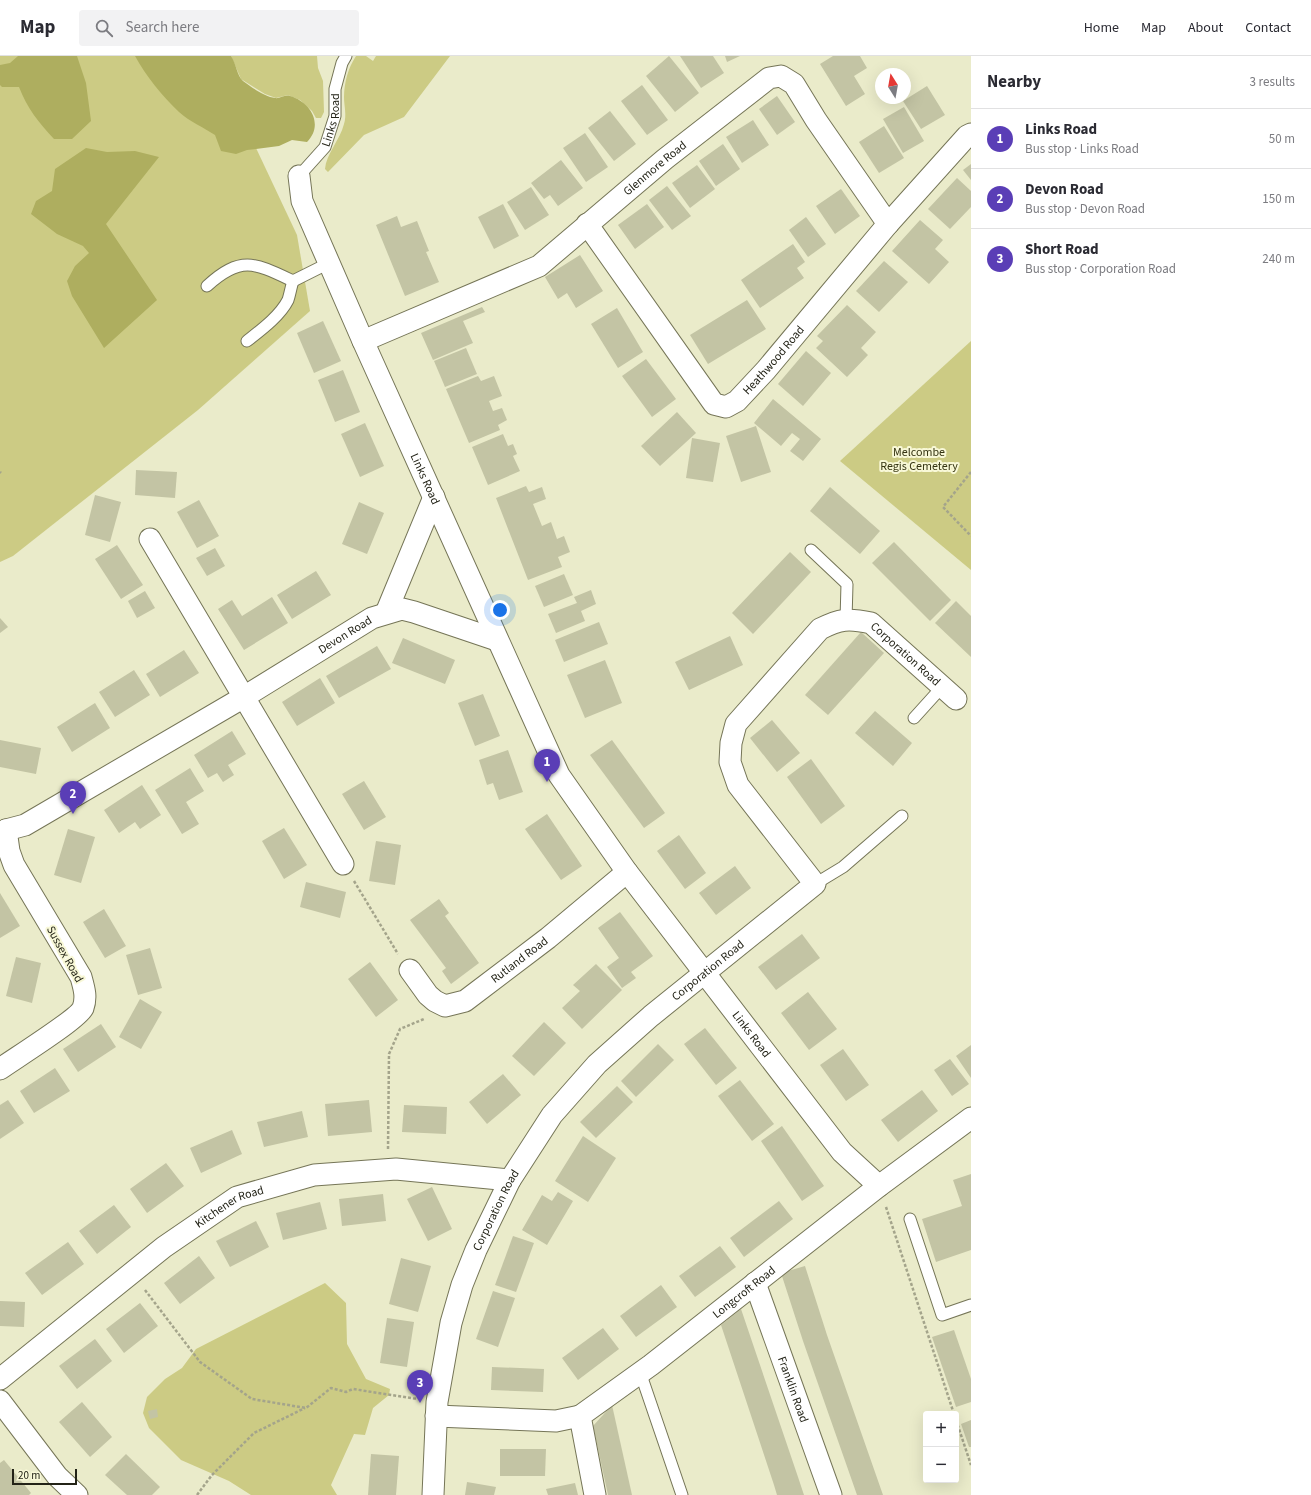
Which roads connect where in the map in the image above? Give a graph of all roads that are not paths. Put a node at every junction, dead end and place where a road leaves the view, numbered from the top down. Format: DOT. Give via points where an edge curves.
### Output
graph roads {
  1 [pos="346,56"];
  2 [pos="971,134"];
  3 [pos="300,176"];
  4 [pos="587,224"];
  5 [pos="888,224"];
  6 [pos="329,262"];
  7 [pos="293,281"];
  8 [pos="207,286"];
  9 [pos="247,340"];
  10 [pos="363,340"];
  11 [pos="434,497"];
  12 [pos="150,539"];
  13 [pos="811,550"];
  14 [pos="386,613"];
  15 [pos="846,620"];
  16 [pos="497,640"];
  17 [pos="949,693"];
  18 [pos="244,697"];
  19 [pos="914,718"];
  20 [pos="902,816"];
  21 [pos="3,829"];
  22 [pos="344,864"];
  23 [pos="627,872"];
  24 [pos="815,884"];
  25 [pos="410,970"];
  26 [pos="705,974"];
  27 [pos="0,1069"];
  28 [pos="971,1118"];
  29 [pos="510,1180"];
  30 [pos="879,1186"];
  31 [pos="910,1219"];
  32 [pos="756,1283"];
  33 [pos="971,1305"];
  34 [pos="640,1372"];
  35 [pos="0,1379"];
  36 [pos="0,1401"];
  37 [pos="436,1409"];
  38 [pos="580,1416"];
  39 [pos="77,1495"];
  40 [pos="433,1495"];
  41 [pos="595,1495"];
  42 [pos="682,1495"];
  43 [pos="830,1495"];
  1 -- 3 [label="lane, Links Road" via="335,89 335,116 325,147"];
  2 -- 5 [label="street, Heathwood Road"];
  3 -- 6 [label="street, Links Road" via="302,200"];
  4 -- 5 [label="street, Glenmore Road" via="769,78 781,76 794,84"];
  4 -- 5 [label="street, Heathwood Road" via="714,404 726,407 737,401 766,370"];
  4 -- 10 [label="street, Glenmore Road" via="539,266"];
  6 -- 7 [label="lane"];
  6 -- 10 [label="street, Links Road"];
  7 -- 8 [label="lane" via="265,268 237,266"];
  7 -- 9 [label="lane" via="287,301 277,314 262,330"];
  10 -- 11 [label="street, Links Road"];
  11 -- 14 [label="street, Devon Road"];
  11 -- 16 [label="street, Links Road"];
  12 -- 18 [label="street"];
  13 -- 15 [label="lane" via="847,584"];
  14 -- 16 [label="street, Devon Road" via="402,610 414,612"];
  14 -- 18 [label="street, Devon Road" via="372,618"];
  15 -- 17 [label="street, Corporation Road" via="871,623"];
  15 -- 24 [label="street, Corporation Road" via="820,629 736,724 731,743 730,762 738,785"];
  16 -- 23 [label="street, Links Road" via="559,775"];
  17 -- 19 [label="lane"];
  18 -- 21 [label="street, Devon Road" via="25,825"];
  18 -- 22 [label="street"];
  20 -- 24 [label="lane" via="843,867"];
  21 -- 27 [label="street, Sussex Road" via="14,865 81,978 86,995 82,1009 64,1025"];
  23 -- 25 [label="street, Rutland Road" via="548,938 465,1001 446,1006 435,1001"];
  23 -- 26 [label="street, Links Road"];
  24 -- 26 [label="street, Corporation Road"];
  26 -- 29 [label="street, Corporation Road" via="651,1016 597,1064 552,1115"];
  26 -- 30 [label="street, Links Road" via="842,1152"];
  28 -- 30 [label="street, Longcroft Road"];
  29 -- 35 [label="street, Kitchener Road" via="396,1169 314,1175 237,1197 164,1247"];
  29 -- 37 [label="street, Corporation Road" via="462,1285 451,1323"];
  30 -- 32 [label="street, Longcroft Road"];
  31 -- 33 [label="lane" via="942,1315"];
  32 -- 34 [label="street, Longcroft Road"];
  32 -- 43 [label="street, Franklin Road"];
  34 -- 38 [label="street, Longcroft Road"];
  34 -- 42 [label="lane"];
  36 -- 39 [label="street" via="57,1476"];
  37 -- 38 [label="street" via="556,1420"];
  37 -- 40 [label="street, Corporation Road"];
  38 -- 41 [label="street"];
}
